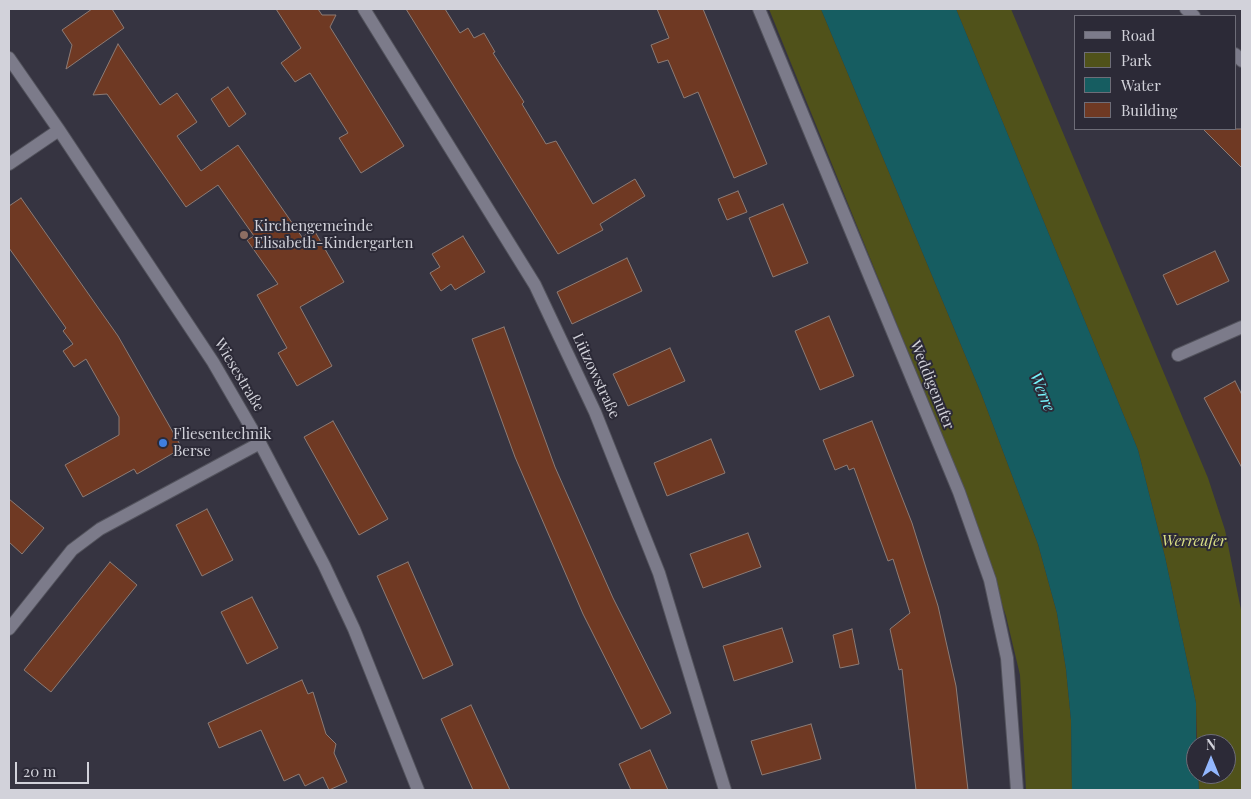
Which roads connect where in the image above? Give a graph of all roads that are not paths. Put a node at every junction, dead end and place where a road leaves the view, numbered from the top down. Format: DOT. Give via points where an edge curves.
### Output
graph roads {
  1 [pos="364,9"];
  2 [pos="759,9"];
  3 [pos="9,58"];
  4 [pos="59,130"];
  5 [pos="9,164"];
  6 [pos="1242,327"];
  7 [pos="1178,356"];
  8 [pos="260,443"];
  9 [pos="9,629"];
  10 [pos="418,790"];
  11 [pos="725,790"];
  12 [pos="1017,790"];
  1 -- 11 [label="street, Lützowstraße" via="535,285 595,412 659,573"];
  2 -- 12 [label="street, Weddigenufer" via="959,492 990,580 1007,658"];
  3 -- 4 [label="street, Wiesestraße"];
  4 -- 5 [label="street"];
  4 -- 8 [label="street, Wiesestraße" via="213,362"];
  6 -- 7 [label="street"];
  8 -- 9 [label="street" via="100,529 72,550"];
  8 -- 10 [label="street, Wiesestraße" via="354,629"];
}
